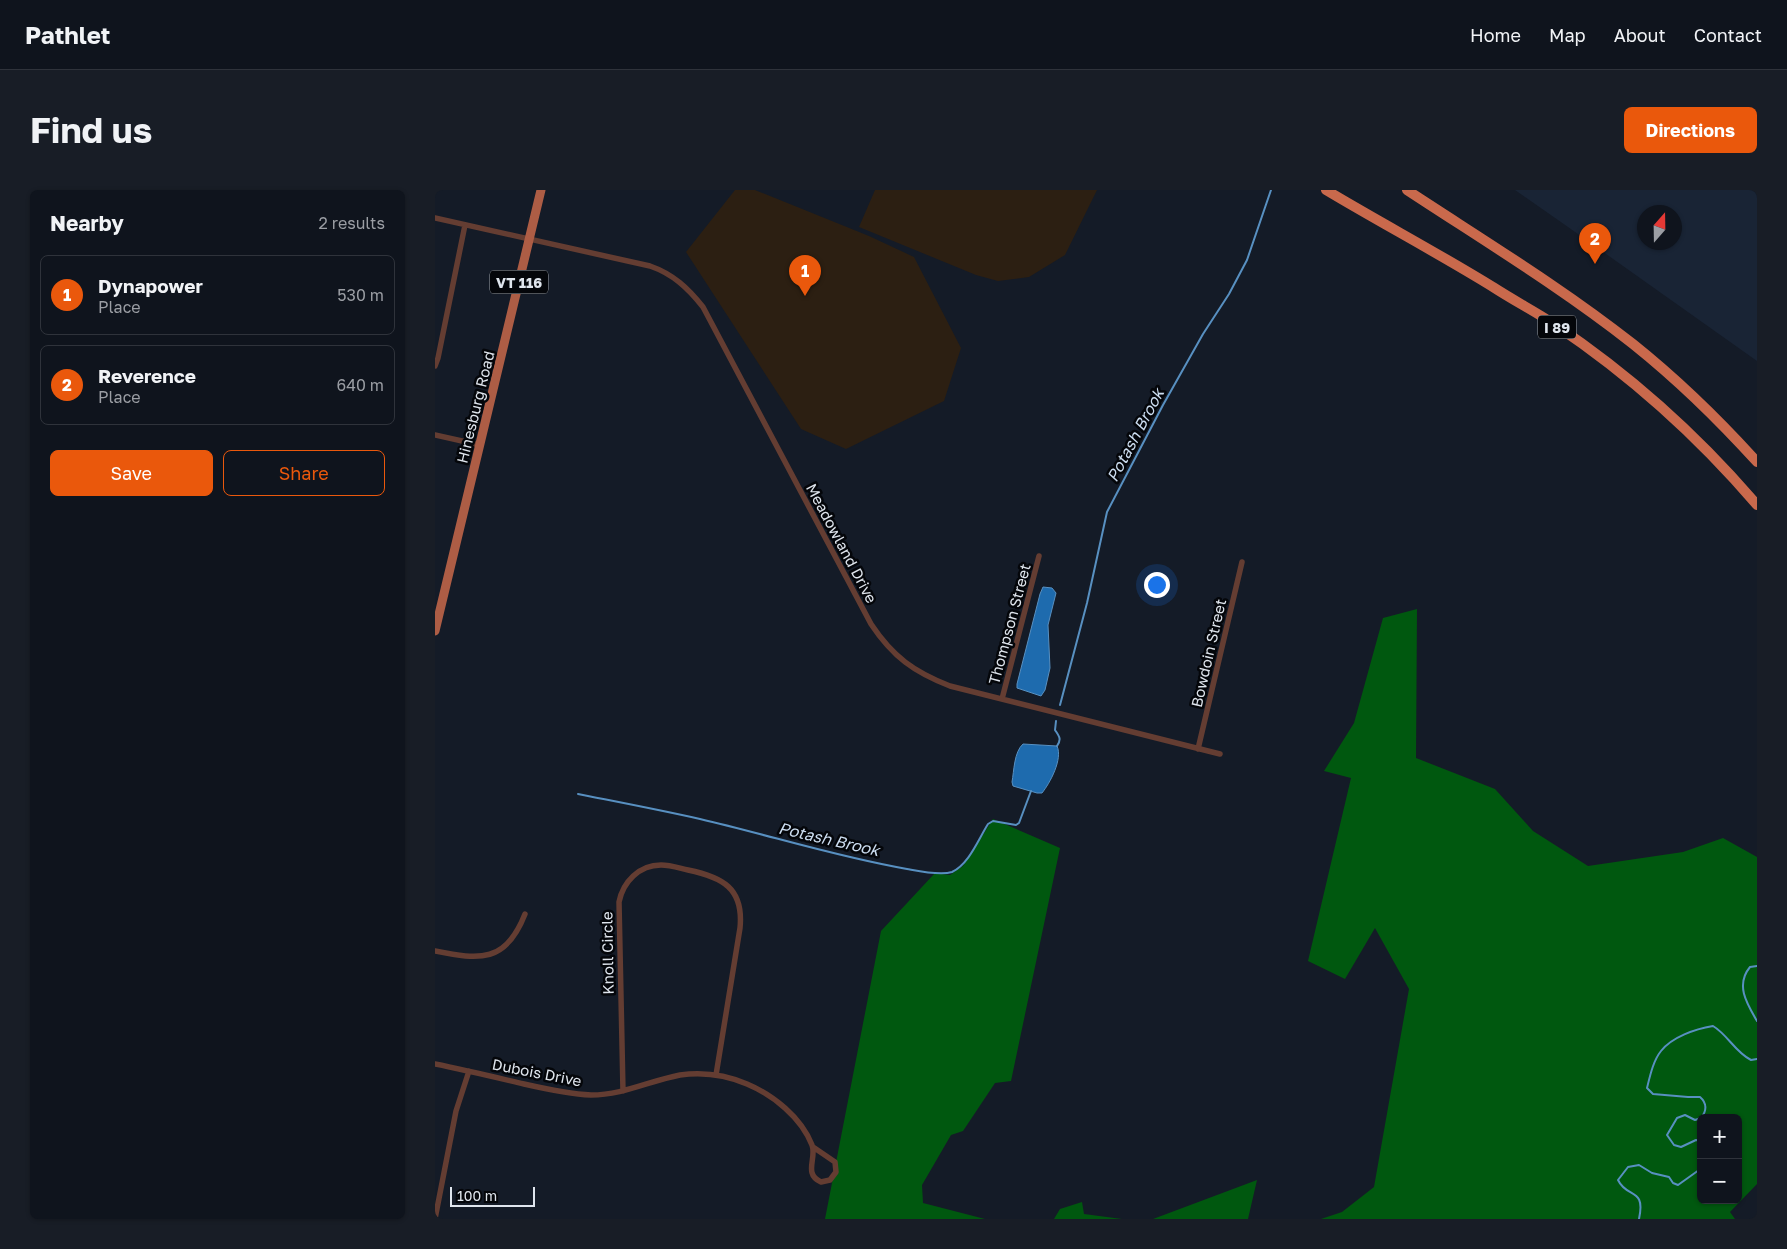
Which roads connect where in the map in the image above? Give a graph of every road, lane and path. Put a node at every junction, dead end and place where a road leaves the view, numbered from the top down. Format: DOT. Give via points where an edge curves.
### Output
graph roads {
  1 [pos="541,190"];
  2 [pos="1326,190"];
  3 [pos="1407,190"];
  4 [pos="435,218"];
  5 [pos="465,225"];
  6 [pos="529,239"];
  7 [pos="435,366"];
  8 [pos="435,435"];
  9 [pos="480,445"];
  10 [pos="1757,462"];
  11 [pos="1757,505"];
  12 [pos="1039,556"];
  13 [pos="1242,562"];
  14 [pos="435,631"];
  15 [pos="1002,699"];
  16 [pos="1198,749"];
  17 [pos="1220,754"];
  18 [pos="525,914"];
  19 [pos="435,951"];
  20 [pos="435,1064"];
  21 [pos="469,1071"];
  22 [pos="715,1075"];
  23 [pos="623,1091"];
  24 [pos="813,1147"];
  25 [pos="435,1219"];
  1 -- 6 [label="main road, Hinesburg Road / VT 116"];
  2 -- 11 [label="highway, I 89" via="1483,280 1586,347 1681,425"];
  3 -- 10 [label="highway, I 89" via="1613,328 1685,389"];
  4 -- 5 [label="street, Meadowland Drive"];
  5 -- 6 [label="street, Meadowland Drive"];
  5 -- 7 [label="street"];
  6 -- 9 [label="main road, Hinesburg Road / VT 116"];
  6 -- 15 [label="street, Meadowland Drive" via="650,266 681,283 703,307 880,638 902,661 927,677"];
  8 -- 9 [label="street"];
  9 -- 14 [label="main road, Hinesburg Road / VT 116"];
  12 -- 15 [label="street, Thompson Street"];
  13 -- 16 [label="street, Bowdoin Street"];
  15 -- 16 [label="street, Meadowland Drive"];
  16 -- 17 [label="street, Meadowland Drive"];
  18 -- 19 [label="street" via="514,938 494,953 475,957"];
  20 -- 21 [label="street, Dubois Drive"];
  21 -- 23 [label="street, Dubois Drive" via="567,1093"];
  21 -- 25 [label="street" via="456,1111"];
  22 -- 23 [label="street, Dubois Drive" via="678,1076"];
  22 -- 23 [label="street, Knoll Circle" via="740,928 739,906 731,889 713,876 656,865 632,877 623,888 619,902"];
  22 -- 24 [label="street, Dubois Drive" via="746,1084 771,1098 799,1124"];
  24 -- 24 [label="street, Dubois Drive" via="813,1176 821,1182 830,1180 836,1172 835,1162"];
}
